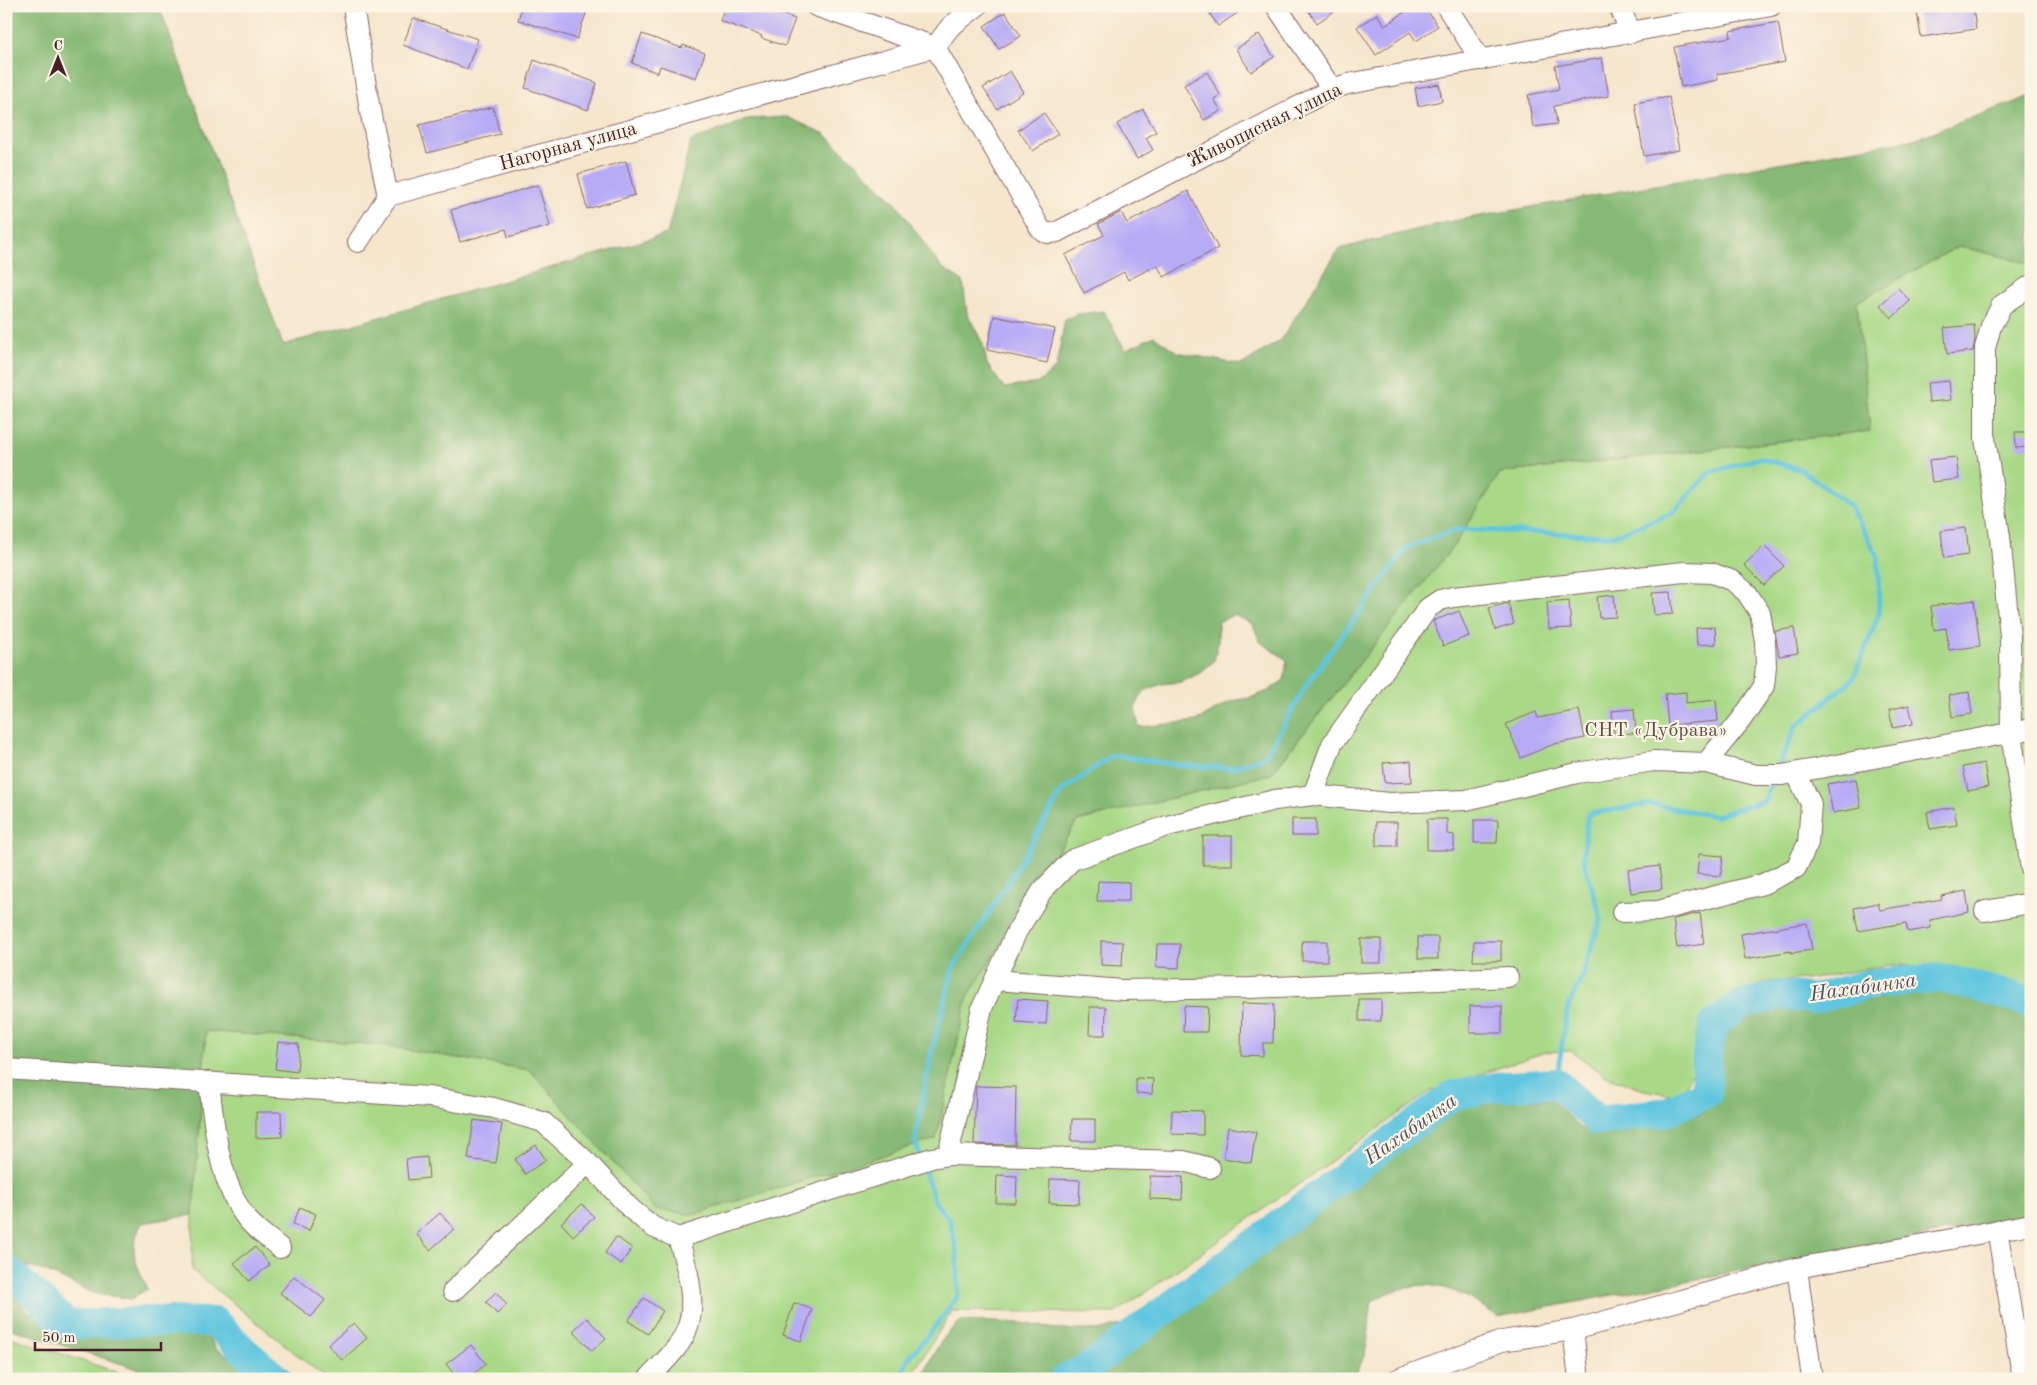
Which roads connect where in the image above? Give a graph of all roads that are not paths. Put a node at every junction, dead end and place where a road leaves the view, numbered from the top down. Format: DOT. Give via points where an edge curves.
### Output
graph roads {
  1 [pos="353,6"];
  2 [pos="816,6"];
  3 [pos="977,6"];
  4 [pos="1276,6"];
  5 [pos="1446,6"];
  6 [pos="1619,6"];
  7 [pos="1771,6"];
  8 [pos="1631,33"];
  9 [pos="934,47"];
  10 [pos="1480,60"];
  11 [pos="1332,89"];
  12 [pos="388,196"];
  13 [pos="358,242"];
  14 [pos="2031,285"];
  15 [pos="2031,729"];
  16 [pos="2011,733"];
  17 [pos="1706,764"];
  18 [pos="1789,774"];
  19 [pos="1313,795"];
  20 [pos="2031,869"];
  21 [pos="2031,903"];
  22 [pos="1985,911"];
  23 [pos="1622,912"];
  24 [pos="1508,977"];
  25 [pos="995,980"];
  26 [pos="6,1069"];
  27 [pos="209,1082"];
  28 [pos="940,1156"];
  29 [pos="588,1163"];
  30 [pos="1210,1168"];
  31 [pos="2031,1224"];
  32 [pos="1997,1230"];
  33 [pos="678,1238"];
  34 [pos="280,1248"];
  35 [pos="1797,1268"];
  36 [pos="453,1291"];
  37 [pos="1573,1330"];
  38 [pos="648,1379"];
  39 [pos="1398,1379"];
  40 [pos="1578,1379"];
  41 [pos="1812,1379"];
  42 [pos="2023,1379"];
  1 -- 12 [label="street"];
  2 -- 9 [label="street"];
  3 -- 9 [label="street" via="950,27"];
  4 -- 11 [label="street"];
  5 -- 10 [label="street"];
  6 -- 8 [label="street"];
  7 -- 8 [label="street, Живописная улица"];
  8 -- 10 [label="street, Живописная улица"];
  9 -- 11 [label="street, Живописная улица" via="1040,228 1049,234"];
  9 -- 12 [label="street, Нагорная улица"];
  10 -- 11 [label="street, Живописная улица"];
  12 -- 13 [label="street"];
  14 -- 16 [label="street" via="2002,305 1991,326 1985,348 1985,438 2000,537 2010,637"];
  15 -- 16 [label="street"];
  16 -- 18 [label="street"];
  16 -- 20 [label="street"];
  17 -- 18 [label="street" via="1756,775"];
  17 -- 19 [label="street" via="1654,761 1578,773 1466,800 1389,803"];
  17 -- 19 [label="street" via="1764,686 1765,641 1760,613 1747,593 1733,581 1712,573 1684,572 1440,600 1428,608 1332,744"];
  18 -- 23 [label="street" via="1811,804 1808,843 1796,868 1763,884 1658,911"];
  19 -- 25 [label="street" via="1276,800 1167,826 1072,860 1042,891 1017,931"];
  21 -- 22 [label="street"];
  24 -- 25 [label="street" via="1123,990"];
  25 -- 28 [label="street" via="982,1008"];
  26 -- 27 [label="street"];
  27 -- 29 [label="street" via="429,1097 494,1108 543,1122"];
  27 -- 34 [label="street" via="214,1130 227,1183 248,1220"];
  28 -- 30 [label="street" via="1183,1161"];
  28 -- 33 [label="street"];
  29 -- 33 [label="street" via="653,1228"];
  29 -- 36 [label="street"];
  31 -- 32 [label="street"];
  32 -- 35 [label="street"];
  32 -- 42 [label="street"];
  33 -- 38 [label="street" via="687,1267 688,1326 678,1345"];
  35 -- 37 [label="street"];
  35 -- 41 [label="street"];
  37 -- 39 [label="street" via="1502,1341"];
  37 -- 40 [label="street"];
}
